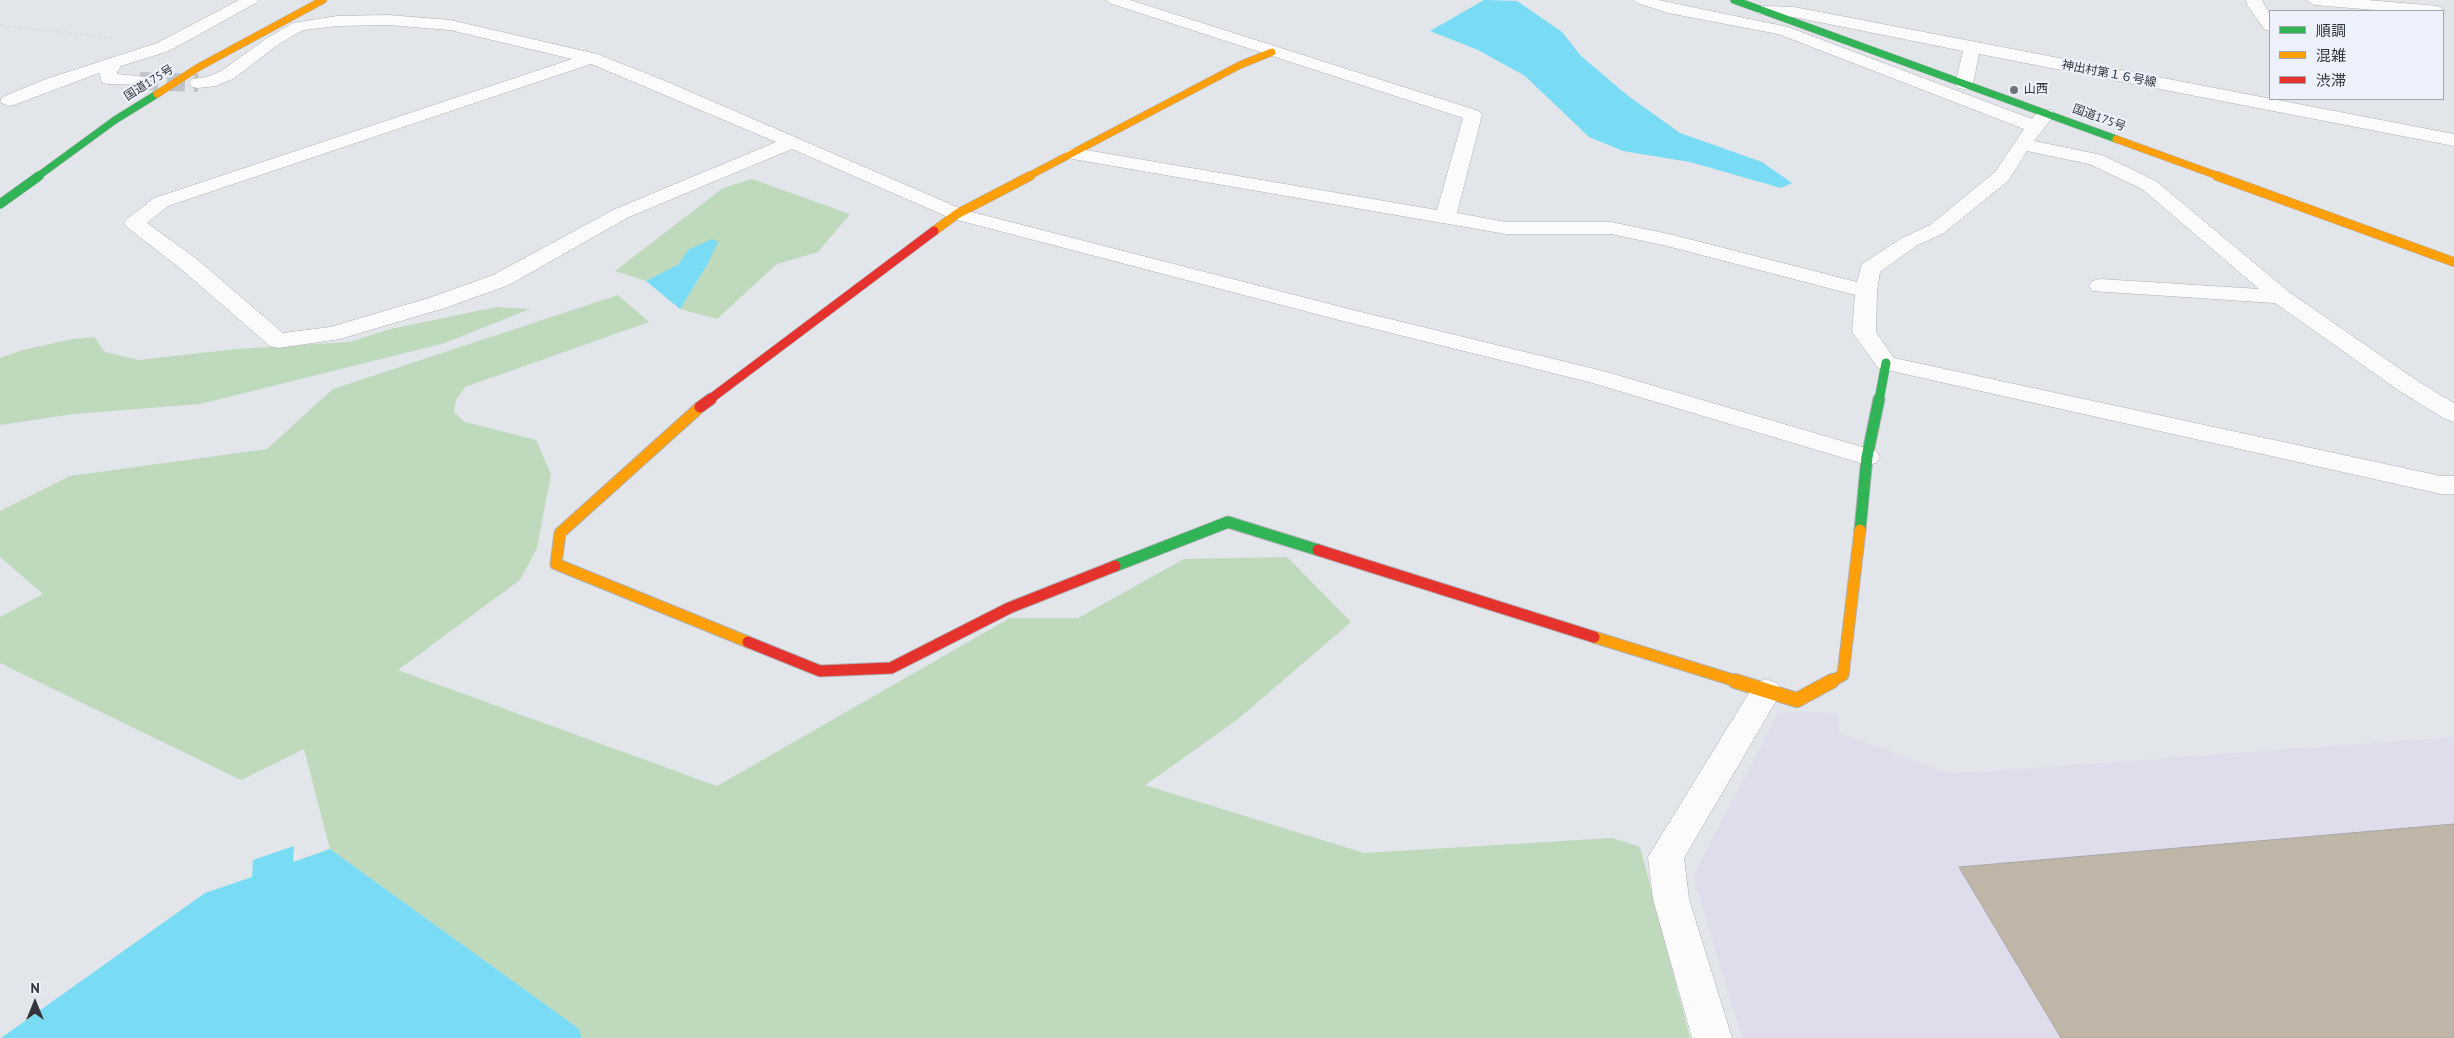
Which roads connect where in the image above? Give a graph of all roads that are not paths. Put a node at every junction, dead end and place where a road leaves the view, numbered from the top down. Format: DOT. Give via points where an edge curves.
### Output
graph roads {
  1 [pos="251,0"];
  2 [pos="323,0"];
  3 [pos="1114,0"];
  4 [pos="1642,0"];
  5 [pos="1734,0"];
  6 [pos="2254,0"];
  7 [pos="2314,0"];
  8 [pos="2427,10"];
  9 [pos="1764,11"];
  10 [pos="280,22"];
  11 [pos="2269,25"];
  12 [pos="299,26"];
  13 [pos="1972,48"];
  14 [pos="1272,52"];
  15 [pos="591,58"];
  16 [pos="115,64"];
  17 [pos="140,81"];
  18 [pos="198,83"];
  19 [pos="1964,84"];
  20 [pos="2323,100"];
  21 [pos="8,101"];
  22 [pos="2336,117"];
  23 [pos="2041,120"];
  24 [pos="2454,140"];
  25 [pos="791,143"];
  26 [pos="2022,144"];
  27 [pos="1074,154"];
  28 [pos="0,204"];
  29 [pos="957,214"];
  30 [pos="1445,219"];
  31 [pos="2454,262"];
  32 [pos="2100,286"];
  33 [pos="1866,291"];
  34 [pos="2281,297"];
  35 [pos="1886,363"];
  36 [pos="2454,414"];
  37 [pos="1867,457"];
  38 [pos="2454,485"];
  39 [pos="1766,691"];
  40 [pos="1712,1038"];
  1 -- 16 [label="street" via="181,40"];
  2 -- 10 [label="main road, 国道175号"];
  3 -- 14 [label="street"];
  4 -- 23 [label="street" via="1782,30"];
  5 -- 9 [label="main road, 国道175号"];
  6 -- 11 [label="street"];
  7 -- 8 [label="street"];
  9 -- 13 [label="street, 神出村第１６号線" via="1794,12"];
  9 -- 19 [label="main road, 国道175号"];
  10 -- 12 [label="street"];
  10 -- 28 [label="main road, 国道175号" via="199,67 116,120"];
  12 -- 15 [label="street" via="388,20 450,24"];
  12 -- 18 [label="street" via="227,75"];
  13 -- 19 [label="street"];
  13 -- 22 [label="street, 神出村第１６号線"];
  14 -- 27 [label="main road" via="1240,65"];
  14 -- 30 [label="street" via="1473,115"];
  15 -- 25 [label="street"];
  15 -- 25 [label="street" via="161,202 134,223 190,265 278,341 332,334 501,280 622,213"];
  16 -- 17 [label="street" via="108,71 108,79"];
  16 -- 21 [label="street" via="52,83"];
  19 -- 23 [label="main road, 国道175号"];
  20 -- 22 [label="street"];
  22 -- 24 [label="street, 神出村第１６号線"];
  23 -- 26 [label="street"];
  23 -- 31 [label="main road, 国道175号"];
  25 -- 29 [label="street"];
  26 -- 33 [label="street" via="2002,176 1937,228 1909,242 1870,269"];
  26 -- 34 [label="street" via="2095,159 2149,185"];
  27 -- 29 [label="main road"];
  27 -- 30 [label="street"];
  29 -- 37 [label="street" via="1598,378"];
  29 -- 39 [label="main road" via="681,422 560,533 556,564 820,671 892,668 1009,608 1228,522"];
  30 -- 33 [label="street" via="1506,228 1611,228"];
  32 -- 34 [label="street"];
  33 -- 35 [label="street" via="1864,332"];
  34 -- 36 [label="street"];
  35 -- 37 [label="main road"];
  35 -- 38 [label="street" via="2441,485"];
  37 -- 39 [label="main road" via="1843,675 1797,700"];
  39 -- 40 [label="street" via="1666,858 1671,899"];
}
